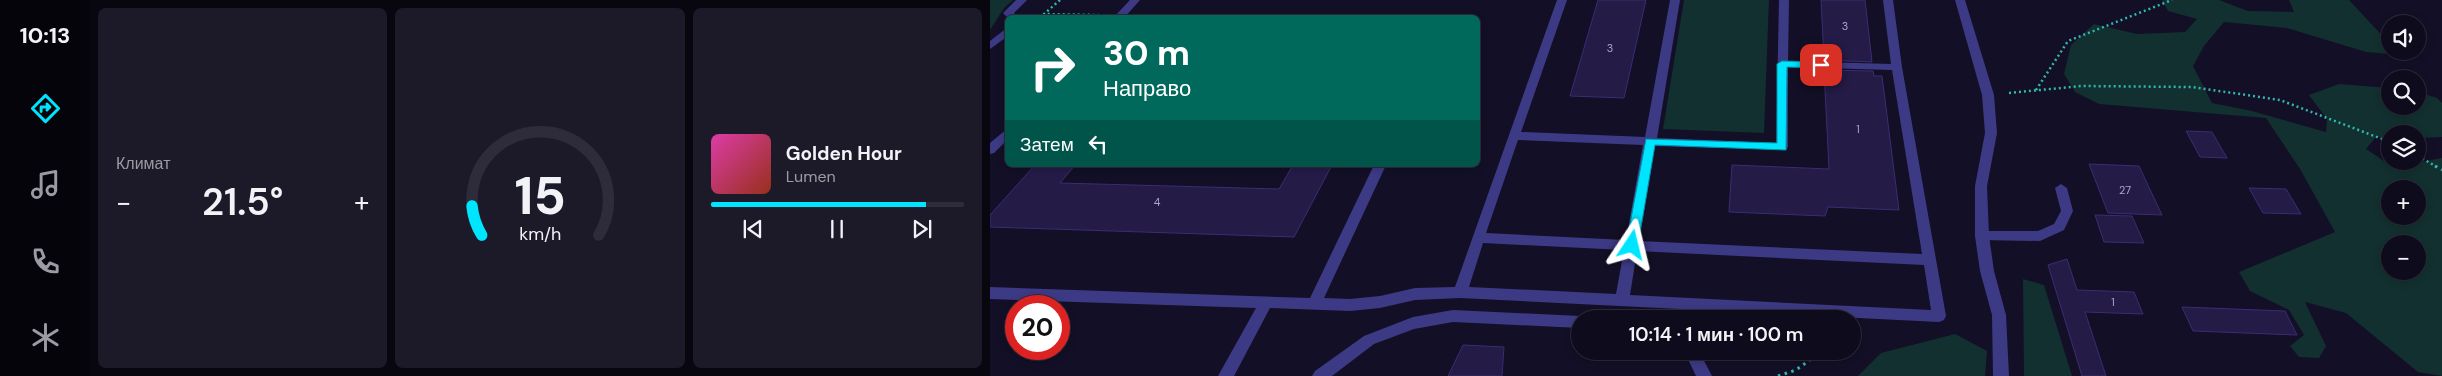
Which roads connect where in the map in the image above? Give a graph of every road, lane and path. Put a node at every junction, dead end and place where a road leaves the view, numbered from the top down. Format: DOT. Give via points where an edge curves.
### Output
graph roads {
  1 [pos="1022,0"];
  2 [pos="1060,0"];
  3 [pos="1135,0"];
  4 [pos="1562,0"];
  5 [pos="1675,0"];
  6 [pos="1784,0"];
  7 [pos="1888,0"];
  8 [pos="1960,0"];
  9 [pos="2172,0"];
  10 [pos="1101,14"];
  11 [pos="1010,15"];
  12 [pos="1070,15"];
  13 [pos="1098,15"];
  14 [pos="1121,15"];
  15 [pos="1005,33"];
  16 [pos="990,46"];
  17 [pos="1782,64"];
  18 [pos="1897,67"];
  19 [pos="2036,90"];
  20 [pos="1988,95"];
  21 [pos="1005,132"];
  22 [pos="990,133"];
  23 [pos="1005,134"];
  24 [pos="1514,136"];
  25 [pos="2381,139"];
  26 [pos="1650,142"];
  27 [pos="990,150"];
  28 [pos="2426,161"];
  29 [pos="1379,167"];
  30 [pos="2442,170"];
  31 [pos="2061,188"];
  32 [pos="1982,236"];
  33 [pos="1478,238"];
  34 [pos="1632,245"];
  35 [pos="1930,260"];
  36 [pos="1460,292"];
  37 [pos="990,293"];
  38 [pos="1622,300"];
  39 [pos="1266,302"];
  40 [pos="1314,304"];
  41 [pos="1571,322"];
  42 [pos="1696,360"];
  43 [pos="1810,360"];
  44 [pos="1226,376"];
  45 [pos="1320,376"];
  46 [pos="1704,376"];
  47 [pos="1778,376"];
  48 [pos="2000,376"];
  1 -- 11 [label="street" via="1008,13"];
  2 -- 12 [label="path" via="1044,14"];
  3 -- 14 [label="street"];
  4 -- 24 [label="street"];
  5 -- 26 [label="street"];
  6 -- 17 [label="street"];
  7 -- 18 [label="street"];
  8 -- 20 [label="street"];
  9 -- 19 [label="path" via="2068,41"];
  10 -- 13 [label="path"];
  15 -- 16 [label="street"];
  17 -- 18 [label="street"];
  17 -- 26 [label="street" via="1782,147"];
  18 -- 35 [label="street"];
  19 -- 20 [label="path"];
  19 -- 25 [label="path" via="2081,86 2192,87 2280,100"];
  20 -- 32 [label="street" via="1991,133 1981,186"];
  21 -- 22 [label="street"];
  23 -- 27 [label="street"];
  24 -- 26 [label="street"];
  24 -- 33 [label="street"];
  26 -- 34 [label="street"];
  28 -- 30 [label="path"];
  29 -- 40 [label="street"];
  31 -- 32 [label="street" via="2068,211 2059,227 2040,236"];
  32 -- 48 [label="street" via="1999,316"];
  33 -- 34 [label="street"];
  33 -- 36 [label="street"];
  34 -- 35 [label="street"];
  34 -- 38 [label="street"];
  35 -- 38 [label="street" via="1939,316"];
  36 -- 38 [label="street"];
  36 -- 40 [label="street" via="1415,294 1350,305"];
  37 -- 39 [label="street"];
  39 -- 40 [label="street"];
  39 -- 44 [label="street"];
  41 -- 45 [label="street" via="1453,316 1413,323 1369,340"];
  42 -- 46 [label="street"];
  43 -- 47 [label="path" via="1796,370"];
}
